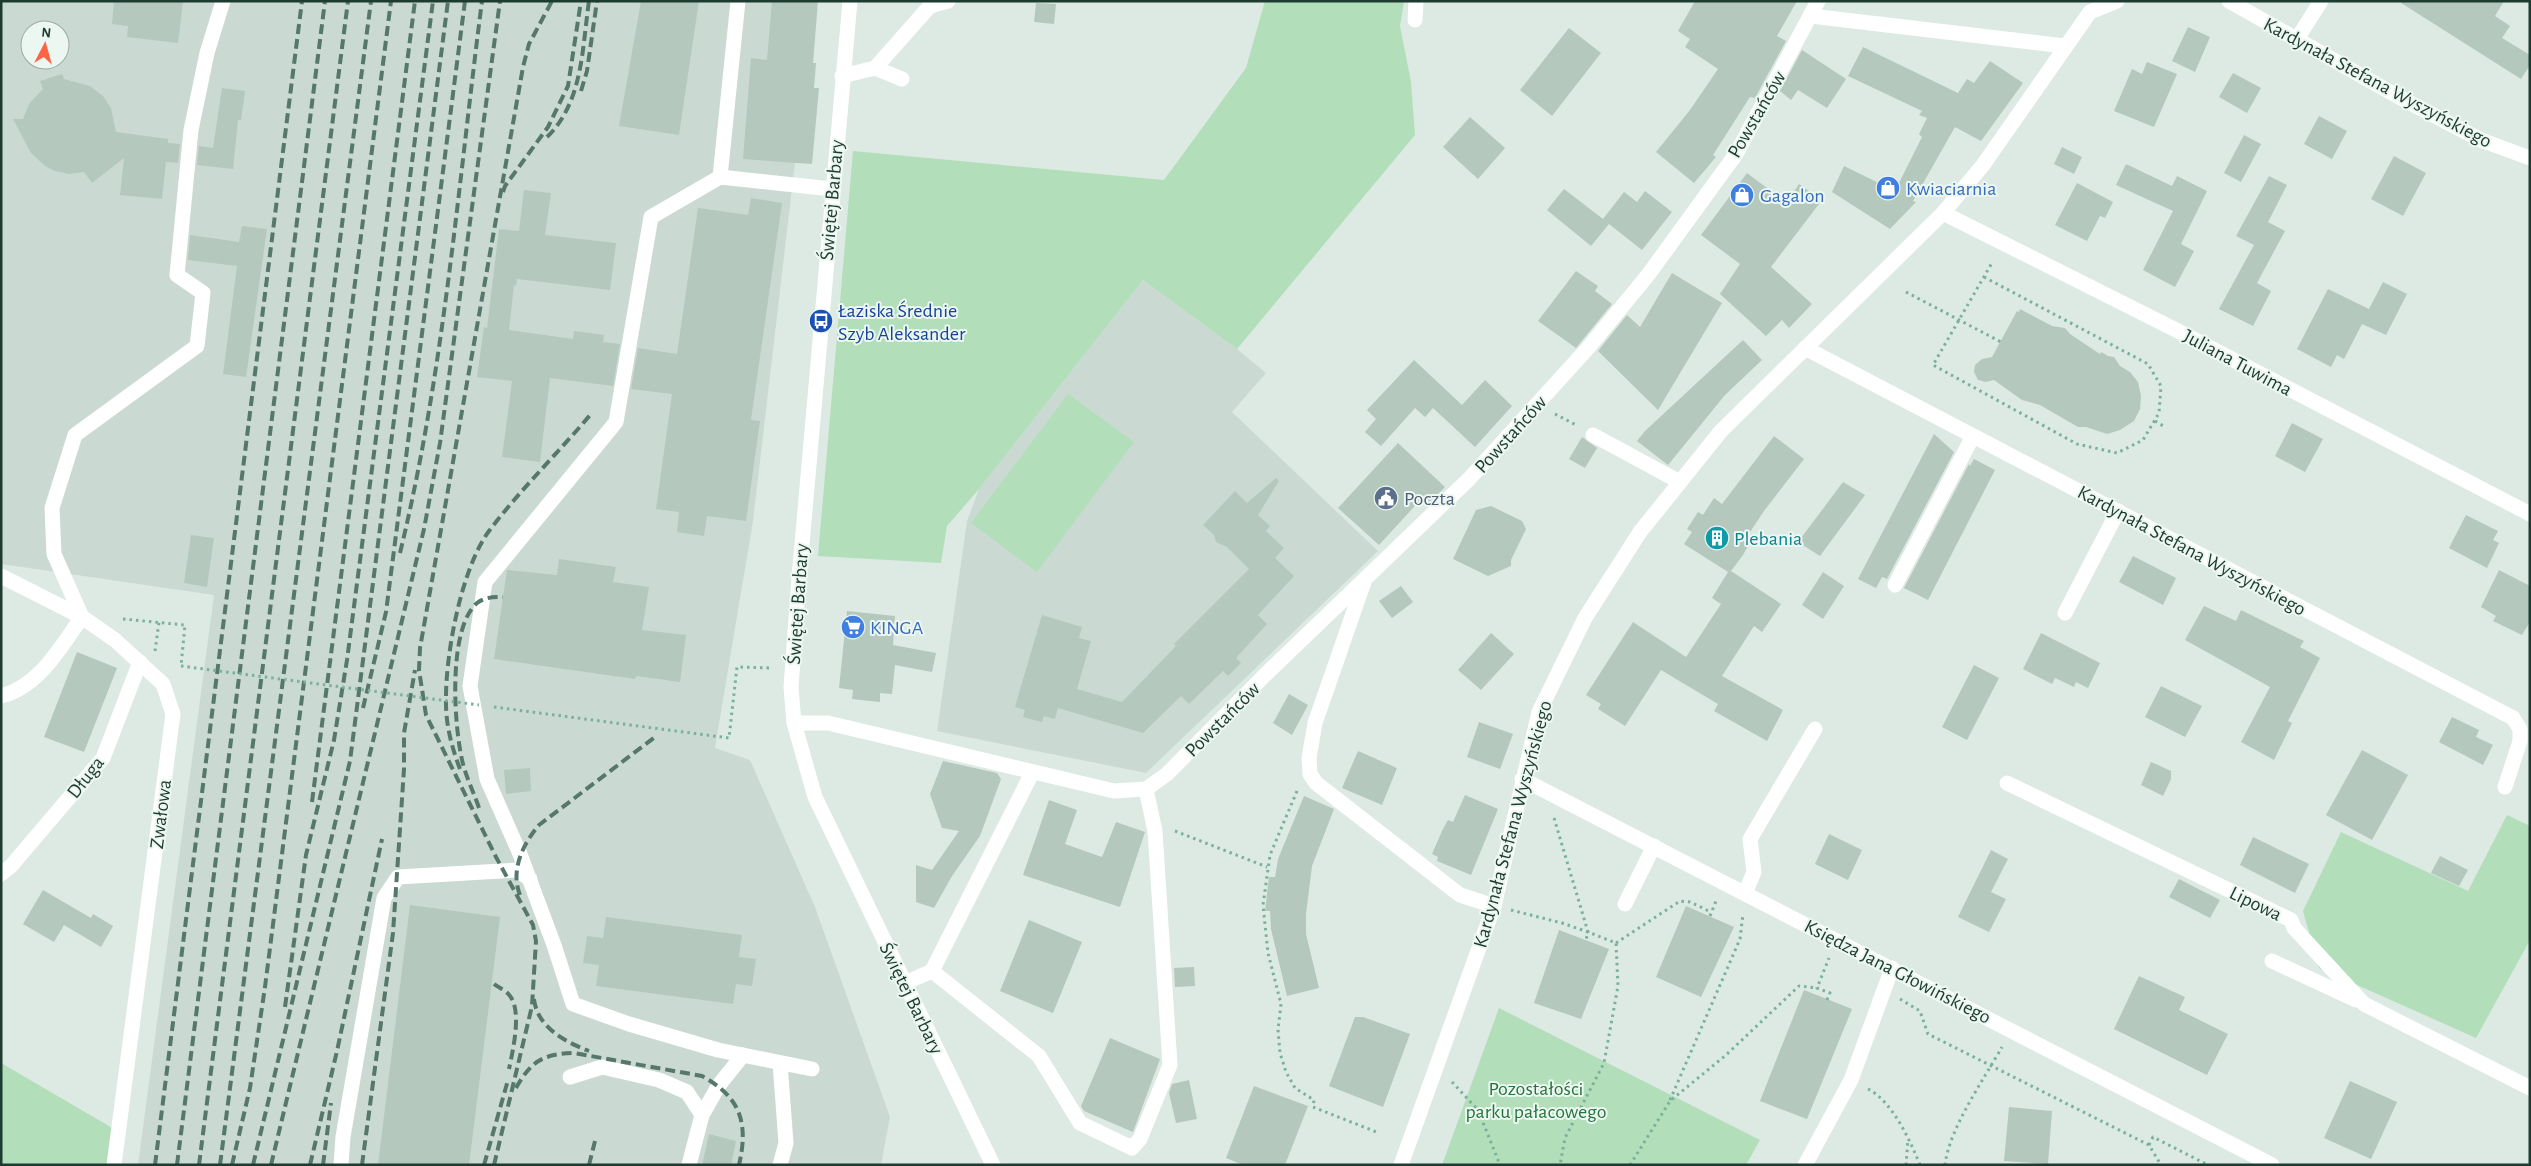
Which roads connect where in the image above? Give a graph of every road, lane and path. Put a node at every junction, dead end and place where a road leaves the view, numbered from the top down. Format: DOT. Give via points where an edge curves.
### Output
graph roads {
  1 [pos="223,1"];
  2 [pos="738,1"];
  3 [pos="850,1"];
  4 [pos="948,1"];
  5 [pos="1416,1"];
  6 [pos="1818,1"];
  7 [pos="2116,1"];
  8 [pos="2229,1"];
  9 [pos="2321,1"];
  10 [pos="1811,16"];
  11 [pos="1415,20"];
  12 [pos="2297,39"];
  13 [pos="2065,46"];
  14 [pos="875,68"];
  15 [pos="842,76"];
  16 [pos="902,79"];
  17 [pos="2530,158"];
  18 [pos="720,177"];
  19 [pos="832,189"];
  20 [pos="1943,213"];
  21 [pos="1997,255"];
  22 [pos="1984,277"];
  23 [pos="1906,292"];
  24 [pos="1960,320"];
  25 [pos="2000,342"];
  26 [pos="1804,348"];
  27 [pos="1537,404"];
  28 [pos="2155,421"];
  29 [pos="2165,427"];
  30 [pos="1594,435"];
  31 [pos="1973,436"];
  32 [pos="1680,482"];
  33 [pos="2118,511"];
  34 [pos="2530,514"];
  35 [pos="1,576"];
  36 [pos="1366,578"];
  37 [pos="1895,585"];
  38 [pos="2065,613"];
  39 [pos="82,617"];
  40 [pos="159,622"];
  41 [pos="140,662"];
  42 [pos="792,668"];
  43 [pos="1,696"];
  44 [pos="794,724"];
  45 [pos="1815,728"];
  46 [pos="1309,761"];
  47 [pos="1032,773"];
  48 [pos="1522,779"];
  49 [pos="2007,782"];
  50 [pos="2504,788"];
  51 [pos="1146,789"];
  52 [pos="1562,799"];
  53 [pos="1169,829"];
  54 [pos="1654,846"];
  55 [pos="1267,867"];
  56 [pos="1,874"];
  57 [pos="530,879"];
  58 [pos="1745,892"];
  59 [pos="1625,904"];
  60 [pos="1494,906"];
  61 [pos="1711,912"];
  62 [pos="1588,932"];
  63 [pos="1836,939"];
  64 [pos="1586,940"];
  65 [pos="1616,943"];
  66 [pos="2272,961"];
  67 [pos="1892,968"];
  68 [pos="932,971"];
  69 [pos="905,983"];
  70 [pos="1818,988"];
  71 [pos="1884,991"];
  72 [pos="1827,1000"];
  73 [pos="2364,1004"];
  74 [pos="2013,1029"];
  75 [pos="743,1055"];
  76 [pos="780,1062"];
  77 [pos="1437,1065"];
  78 [pos="1991,1067"];
  79 [pos="812,1069"];
  80 [pos="570,1077"];
  81 [pos="1851,1080"];
  82 [pos="2530,1088"];
  83 [pos="1670,1101"];
  84 [pos="702,1115"];
  85 [pos="1379,1133"];
  86 [pos="1908,1136"];
  87 [pos="2149,1145"];
  88 [pos="114,1165"];
  89 [pos="341,1165"];
  90 [pos="690,1165"];
  91 [pos="780,1165"];
  92 [pos="993,1165"];
  93 [pos="1401,1165"];
  94 [pos="1500,1165"];
  95 [pos="1560,1165"];
  96 [pos="1630,1165"];
  97 [pos="1805,1165"];
  98 [pos="1906,1165"];
  99 [pos="1920,1165"];
  100 [pos="1945,1165"];
  101 [pos="2160,1165"];
  102 [pos="2208,1165"];
  103 [pos="2272,1165"];
  1 -- 39 [label="street" via="207,53 191,130 177,275 203,293 197,346 76,434 52,508 54,554"];
  2 -- 18 [label="street"];
  3 -- 15 [label="street, Świętej Barbary"];
  4 -- 14 [label="street" via="930,6"];
  5 -- 11 [label="street"];
  6 -- 10 [label="street, Powstańców"];
  7 -- 13 [label="street, Kardynała Stefana Wyszyńskiego" via="2090,12"];
  8 -- 12 [label="street, Kardynała Stefana Wyszyńskiego"];
  9 -- 12 [label="street"];
  10 -- 13 [label="street"];
  10 -- 27 [label="street, Powstańców" via="1736,154 1648,275"];
  12 -- 17 [label="street, Kardynała Stefana Wyszyńskiego" via="2481,140"];
  13 -- 20 [label="street, Kardynała Stefana Wyszyńskiego" via="1982,166"];
  14 -- 15 [label="street"];
  14 -- 16 [label="street"];
  15 -- 19 [label="street, Świętej Barbary"];
  18 -- 19 [label="street"];
  18 -- 57 [label="street" via="651,217 616,422 485,582 470,686 487,779"];
  19 -- 42 [label="street, Świętej Barbary"];
  20 -- 26 [label="street, Kardynała Stefana Wyszyńskiego"];
  20 -- 34 [label="street, Juliana Tuwima"];
  21 -- 22 [label="path"];
  22 -- 24 [label="path"];
  22 -- 28 [label="path" via="2148,364 2161,386 2159,414"];
  23 -- 24 [label="path"];
  24 -- 25 [label="path"];
  24 -- 28 [label="path" via="1933,365 2077,444 2117,453 2143,440"];
  26 -- 31 [label="street, Kardynała Stefana Wyszyńskiego"];
  26 -- 32 [label="street, Kardynała Stefana Wyszyńskiego" via="1721,431"];
  27 -- 30 [label="path"];
  27 -- 36 [label="street, Powstańców" via="1469,479"];
  28 -- 29 [label="path"];
  30 -- 32 [label="street"];
  31 -- 33 [label="street, Kardynała Stefana Wyszyńskiego"];
  31 -- 37 [label="street"];
  32 -- 48 [label="street, Kardynała Stefana Wyszyńskiego" via="1640,532 1585,618 1539,712"];
  33 -- 38 [label="street"];
  33 -- 50 [label="street, Kardynała Stefana Wyszyńskiego" via="2513,718 2520,729 2520,741"];
  35 -- 39 [label="street, Zwałowa"];
  36 -- 46 [label="street" via="1315,722"];
  36 -- 51 [label="street, Powstańców" via="1167,774"];
  39 -- 41 [label="street, Zwałowa"];
  39 -- 43 [label="street" via="52,660 31,680"];
  40 -- 42 [label="path, bridge" via="185,625 181,666 729,738 737,667"];
  41 -- 56 [label="street, Długa" via="103,758"];
  41 -- 88 [label="street, Zwałowa" via="163,684 173,714"];
  42 -- 44 [label="street, Świętej Barbary"];
  44 -- 47 [label="street" via="828,723"];
  44 -- 69 [label="street, Świętej Barbary" via="815,797"];
  45 -- 58 [label="street" via="1750,839 1754,872"];
  46 -- 55 [label="path"];
  46 -- 60 [label="street" via="1310,774 1316,783 1460,895"];
  47 -- 51 [label="street" via="1114,791"];
  47 -- 68 [label="street"];
  48 -- 52 [label="street, Księdza Jana Głowińskiego"];
  48 -- 60 [label="street, Kardynała Stefana Wyszyńskiego"];
  49 -- 73 [label="street, Lipowa" via="2291,920 2304,940"];
  51 -- 68 [label="street" via="1155,831 1170,1065 1140,1139 1132,1148 1080,1123 1039,1056"];
  52 -- 54 [label="street, Księdza Jana Głowińskiego"];
  52 -- 62 [label="path" via="1553,817"];
  53 -- 55 [label="path"];
  54 -- 58 [label="street, Księdza Jana Głowińskiego"];
  54 -- 59 [label="street"];
  55 -- 85 [label="path" via="1263,905 1268,953 1281,1004 1278,1040 1286,1072 1295,1088 1314,1100 1313,1107"];
  57 -- 75 [label="street" via="573,1004 629,1024"];
  57 -- 89 [label="street" via="517,870 398,877 384,898"];
  58 -- 63 [label="street, Księdza Jana Głowińskiego"];
  58 -- 83 [label="path" via="1740,938"];
  60 -- 62 [label="path"];
  60 -- 77 [label="street, Kardynała Stefana Wyszyńskiego"];
  61 -- 65 [label="path" via="1680,901"];
  62 -- 64 [label="path"];
  62 -- 65 [label="path"];
  63 -- 67 [label="street, Księdza Jana Głowińskiego"];
  63 -- 70 [label="path"];
  65 -- 95 [label="path" via="1618,986 1604,1063 1565,1138"];
  66 -- 73 [label="street"];
  67 -- 71 [label="street"];
  67 -- 74 [label="street, Księdza Jana Głowińskiego"];
  68 -- 69 [label="street"];
  69 -- 92 [label="street, Świętej Barbary"];
  70 -- 72 [label="path" via="1830,993"];
  70 -- 83 [label="path" via="1799,986 1726,1055"];
  71 -- 78 [label="path" via="1920,1011 1928,1034"];
  71 -- 81 [label="street"];
  73 -- 82 [label="street, Lipowa"];
  74 -- 78 [label="path"];
  74 -- 103 [label="street, Księdza Jana Głowińskiego"];
  75 -- 76 [label="street"];
  75 -- 84 [label="street" via="719,1085"];
  76 -- 79 [label="street"];
  76 -- 91 [label="street" via="786,1143"];
  77 -- 93 [label="street, Kardynała Stefana Wyszyńskiego"];
  77 -- 94 [label="path" via="1478,1110"];
  78 -- 87 [label="path"];
  78 -- 100 [label="path" via="1964,1113"];
  80 -- 84 [label="street" via="602,1067 659,1080 687,1092"];
  81 -- 86 [label="path" via="1877,1094"];
  81 -- 97 [label="street"];
  83 -- 96 [label="path"];
  84 -- 90 [label="street"];
  86 -- 98 [label="path"];
  86 -- 99 [label="path"];
  87 -- 101 [label="path"];
  87 -- 102 [label="path" via="2153,1137"];
}
